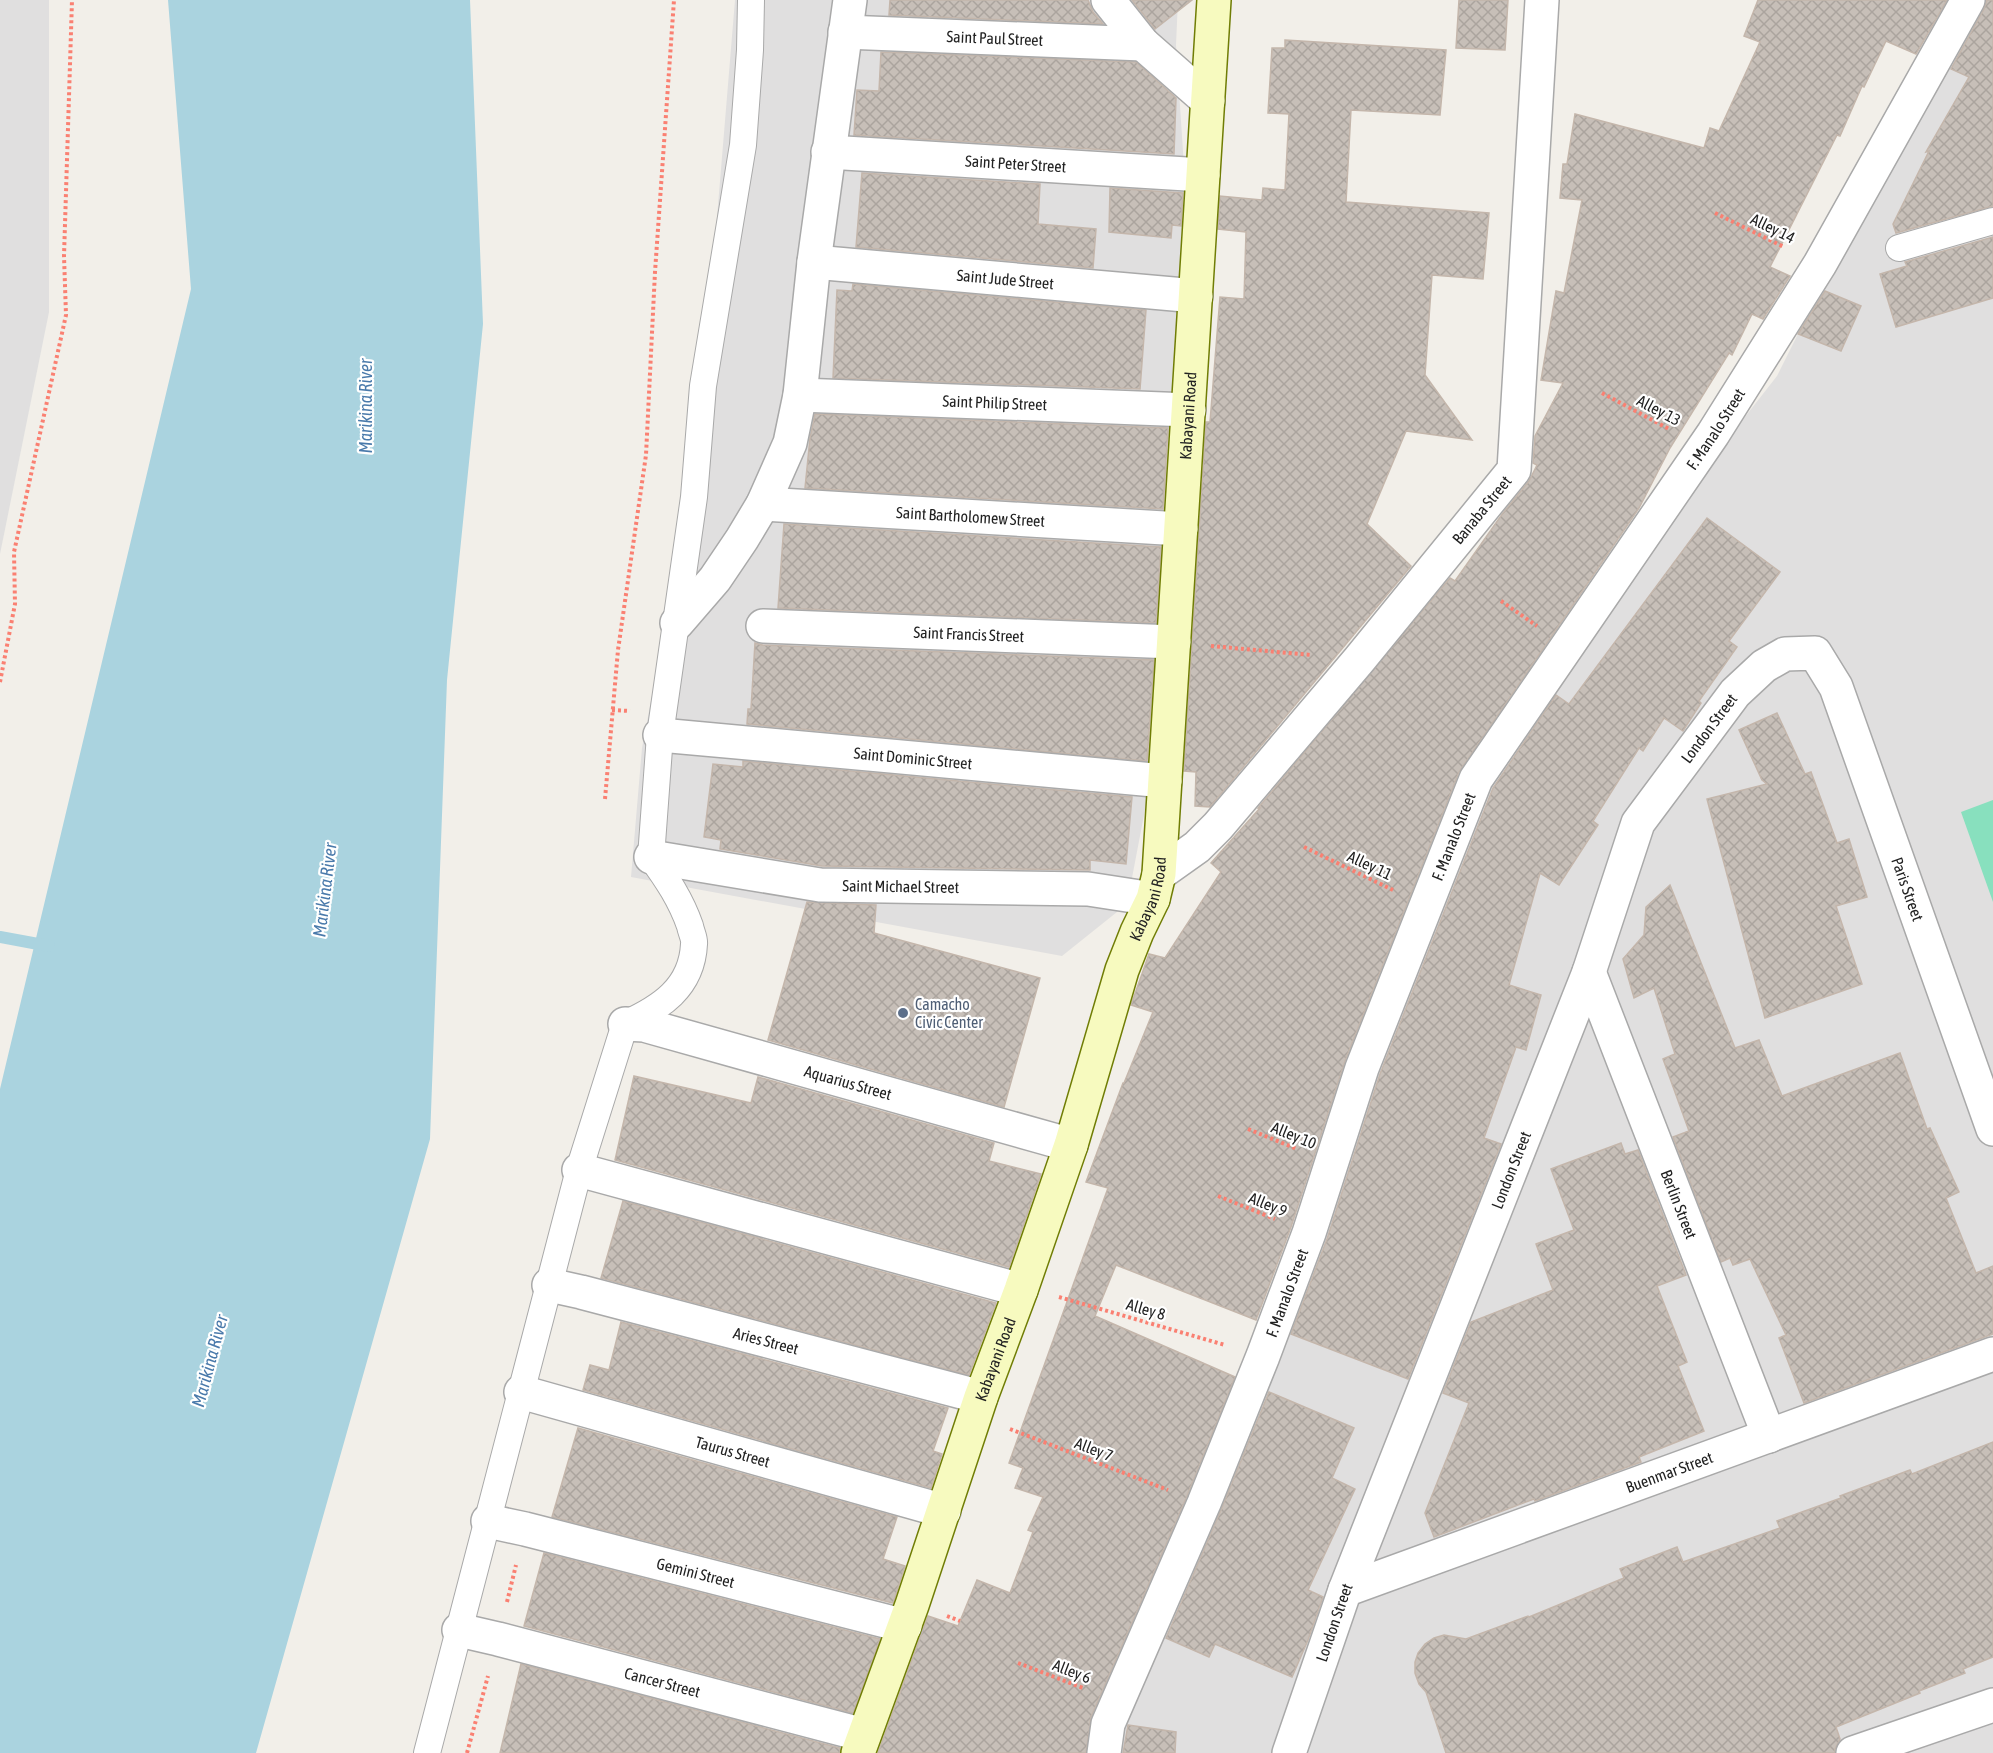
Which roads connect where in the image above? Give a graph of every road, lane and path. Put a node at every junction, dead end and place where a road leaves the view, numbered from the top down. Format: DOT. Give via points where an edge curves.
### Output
graph roads {
  1 [pos="72,0"];
  2 [pos="674,0"];
  3 [pos="751,0"];
  4 [pos="1108,0"];
  5 [pos="1214,0"];
  6 [pos="1542,0"];
  7 [pos="1968,0"];
  8 [pos="848,16"];
  9 [pos="1143,44"];
  10 [pos="1208,101"];
  11 [pos="828,152"];
  12 [pos="1203,175"];
  13 [pos="1715,213"];
  14 [pos="1993,220"];
  15 [pos="1899,248"];
  16 [pos="814,262"];
  17 [pos="1820,264"];
  18 [pos="1196,296"];
  19 [pos="1602,393"];
  20 [pos="800,395"];
  21 [pos="1189,410"];
  22 [pos="1704,447"];
  23 [pos="763,504"];
  24 [pos="1181,529"];
  25 [pos="677,624"];
  26 [pos="763,626"];
  27 [pos="1174,642"];
  28 [pos="1815,653"];
  29 [pos="1359,660"];
  30 [pos="0,682"];
  31 [pos="660,735"];
  32 [pos="1165,781"];
  33 [pos="605,800"];
  34 [pos="1304,847"];
  35 [pos="651,857"];
  36 [pos="1156,886"];
  37 [pos="1426,905"];
  38 [pos="1589,972"];
  39 [pos="625,1024"];
  40 [pos="1248,1129"];
  41 [pos="1993,1129"];
  42 [pos="1071,1145"];
  43 [pos="1331,1163"];
  44 [pos="579,1170"];
  45 [pos="1218,1196"];
  46 [pos="1309,1233"];
  47 [pos="549,1285"];
  48 [pos="1022,1288"];
  49 [pos="1993,1354"];
  50 [pos="1263,1356"];
  51 [pos="521,1392"];
  52 [pos="978,1406"];
  53 [pos="1769,1436"];
  54 [pos="1204,1503"];
  55 [pos="944,1511"];
  56 [pos="488,1521"];
  57 [pos="1345,1590"];
  58 [pos="905,1626"];
  59 [pos="459,1630"];
  60 [pos="1018,1663"];
  61 [pos="1117,1701"];
  62 [pos="1993,1705"];
  63 [pos="861,1744"];
  64 [pos="427,1753"];
  65 [pos="1104,1753"];
  66 [pos="1289,1753"];
  67 [pos="1853,1753"];
  1 -- 30 [label="path" via="64,256 66,315 14,552 15,604"];
  2 -- 33 [label="path" via="646,455 617,660"];
  3 -- 25 [label="lane" via="743,145 703,386 694,498"];
  4 -- 9 [label="street"];
  5 -- 10 [label="street, Kabayani Road"];
  6 -- 29 [label="street, Banaba Street" via="1514,470"];
  7 -- 17 [label="street, F. Manalo Street"];
  8 -- 9 [label="street, Saint Paul Street"];
  8 -- 11 [label="street"];
  9 -- 10 [label="street"];
  10 -- 12 [label="street, Kabayani Road"];
  11 -- 12 [label="street, Saint Peter Street"];
  11 -- 16 [label="street"];
  12 -- 18 [label="street, Kabayani Road"];
  13 -- 17 [label="path, Alley 14"];
  14 -- 15 [label="lane"];
  16 -- 18 [label="street, Saint Jude Street"];
  16 -- 20 [label="street"];
  17 -- 22 [label="street, F. Manalo Street"];
  18 -- 21 [label="street, Kabayani Road"];
  19 -- 22 [label="path, Alley 13"];
  20 -- 21 [label="street, Saint Philip Street"];
  20 -- 23 [label="street" via="790,443"];
  21 -- 24 [label="street, Kabayani Road"];
  22 -- 37 [label="street, F. Manalo Street" via="1476,779"];
  23 -- 24 [label="street, Saint Bartholomew Street"];
  23 -- 25 [label="street" via="715,579"];
  24 -- 27 [label="street, Kabayani Road"];
  25 -- 31 [label="lane"];
  26 -- 27 [label="street, Saint Francis Street"];
  27 -- 29 [label="path"];
  27 -- 32 [label="street, Kabayani Road"];
  28 -- 38 [label="street, London Street" via="1785,654 1764,666 1735,693 1638,823"];
  28 -- 41 [label="street, Paris Street" via="1836,687"];
  29 -- 36 [label="street, Banaba Street" via="1218,826"];
  31 -- 32 [label="street, Saint Dominic Street"];
  31 -- 35 [label="lane"];
  32 -- 36 [label="street, Kabayani Road"];
  34 -- 37 [label="path, Alley 11"];
  35 -- 36 [label="street, Saint Michael Street" via="820,885 1088,889"];
  35 -- 39 [label="lane" via="684,910 695,943 678,991 650,1012"];
  36 -- 42 [label="street, Kabayani Road" via="1122,970"];
  37 -- 43 [label="street, F. Manalo Street" via="1362,1068"];
  38 -- 53 [label="street, Berlin Street"];
  38 -- 57 [label="street, London Street"];
  39 -- 42 [label="street, Aquarius Street" via="644,1025"];
  39 -- 44 [label="lane"];
  40 -- 43 [label="path, Alley 10"];
  42 -- 48 [label="street, Kabayani Road"];
  43 -- 46 [label="street, F. Manalo Street"];
  44 -- 47 [label="lane"];
  44 -- 48 [label="street"];
  45 -- 46 [label="path, Alley 9"];
  46 -- 50 [label="street, F. Manalo Street"];
  47 -- 51 [label="lane"];
  47 -- 52 [label="street, Aries Street"];
  48 -- 50 [label="path, Alley 8"];
  48 -- 52 [label="street, Kabayani Road"];
  49 -- 53 [label="street, Buenmar Street"];
  50 -- 54 [label="street, F. Manalo Street"];
  51 -- 55 [label="street, Taurus Street"];
  51 -- 56 [label="lane"];
  52 -- 54 [label="path, Alley 7"];
  52 -- 55 [label="street, Kabayani Road"];
  53 -- 57 [label="street, Buenmar Street"];
  54 -- 61 [label="street, F. Manalo Street"];
  55 -- 58 [label="street, Kabayani Road"];
  56 -- 58 [label="street, Gemini Street"];
  56 -- 59 [label="lane"];
  57 -- 66 [label="street, London Street"];
  58 -- 63 [label="street, Kabayani Road"];
  59 -- 63 [label="street, Cancer Street"];
  59 -- 64 [label="lane"];
  60 -- 61 [label="path, Alley 6"];
  61 -- 65 [label="street, F. Manalo Street" via="1108,1724"];
  62 -- 67 [label="street"];
}
